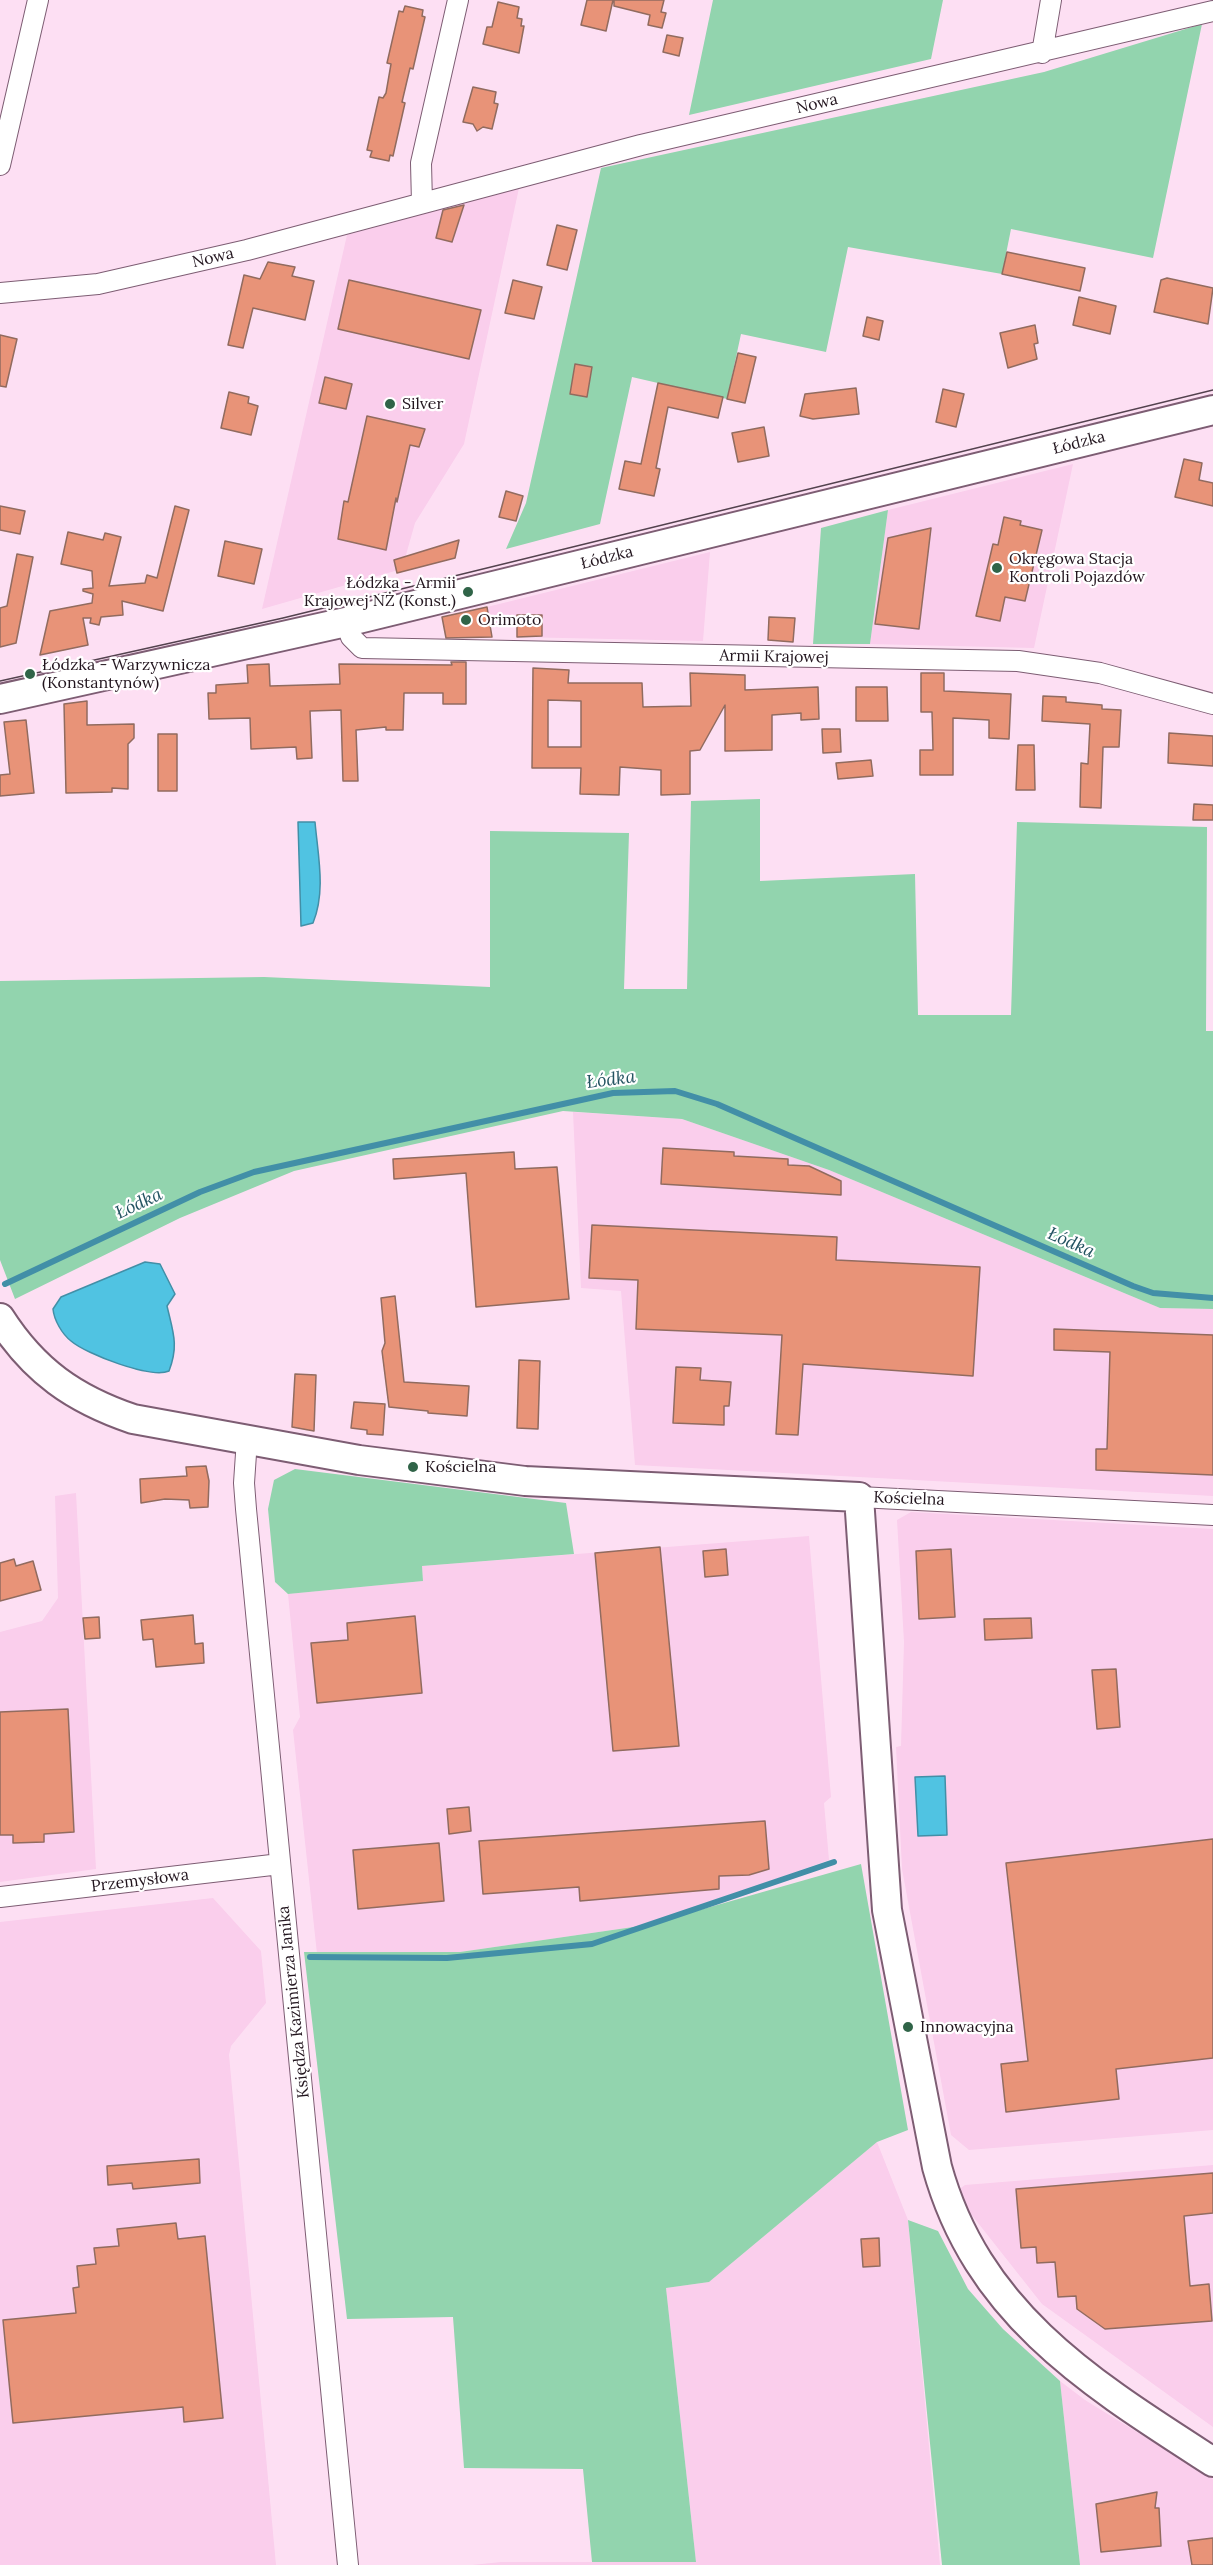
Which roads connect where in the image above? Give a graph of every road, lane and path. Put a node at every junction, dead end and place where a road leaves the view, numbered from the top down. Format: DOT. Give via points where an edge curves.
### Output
graph roads {
  1 [pos="38,0"];
  2 [pos="458,0"];
  3 [pos="1051,0"];
  4 [pos="1213,11"];
  5 [pos="1042,53"];
  6 [pos="0,165"];
  7 [pos="422,202"];
  8 [pos="0,293"];
  9 [pos="1213,410"];
  10 [pos="346,622"];
  11 [pos="0,699"];
  12 [pos="1213,704"];
  13 [pos="0,1318"];
  14 [pos="247,1439"];
  15 [pos="859,1497"];
  16 [pos="1213,1515"];
  17 [pos="280,1864"];
  18 [pos="0,1897"];
  19 [pos="1213,2462"];
  20 [pos="348,2565"];
  1 -- 6 [label="street"];
  2 -- 7 [label="street" via="421,163"];
  3 -- 5 [label="street"];
  4 -- 5 [label="street, Nowa"];
  5 -- 7 [label="street, Nowa" via="641,145"];
  7 -- 8 [label="street, Nowa" via="247,250 98,284"];
  9 -- 10 [label="street, Łódzka"];
  10 -- 11 [label="street, Łódzka"];
  10 -- 12 [label="street, Armii Krajowej" via="351,637 362,648 1018,661 1100,673"];
  13 -- 14 [label="street, Kościelna" via="12,1337 53,1379 75,1395 133,1419"];
  14 -- 15 [label="street, Kościelna" via="359,1460 525,1481"];
  14 -- 17 [label="street, Księdza Kazimierza Janika" via="246,1509"];
  15 -- 16 [label="street, Kościelna"];
  15 -- 19 [label="street" via="887,1910 945,2197 979,2265 1029,2328 1098,2387"];
  17 -- 18 [label="street, Przemysłowa"];
  17 -- 20 [label="street, Księdza Kazimierza Janika"];
}
